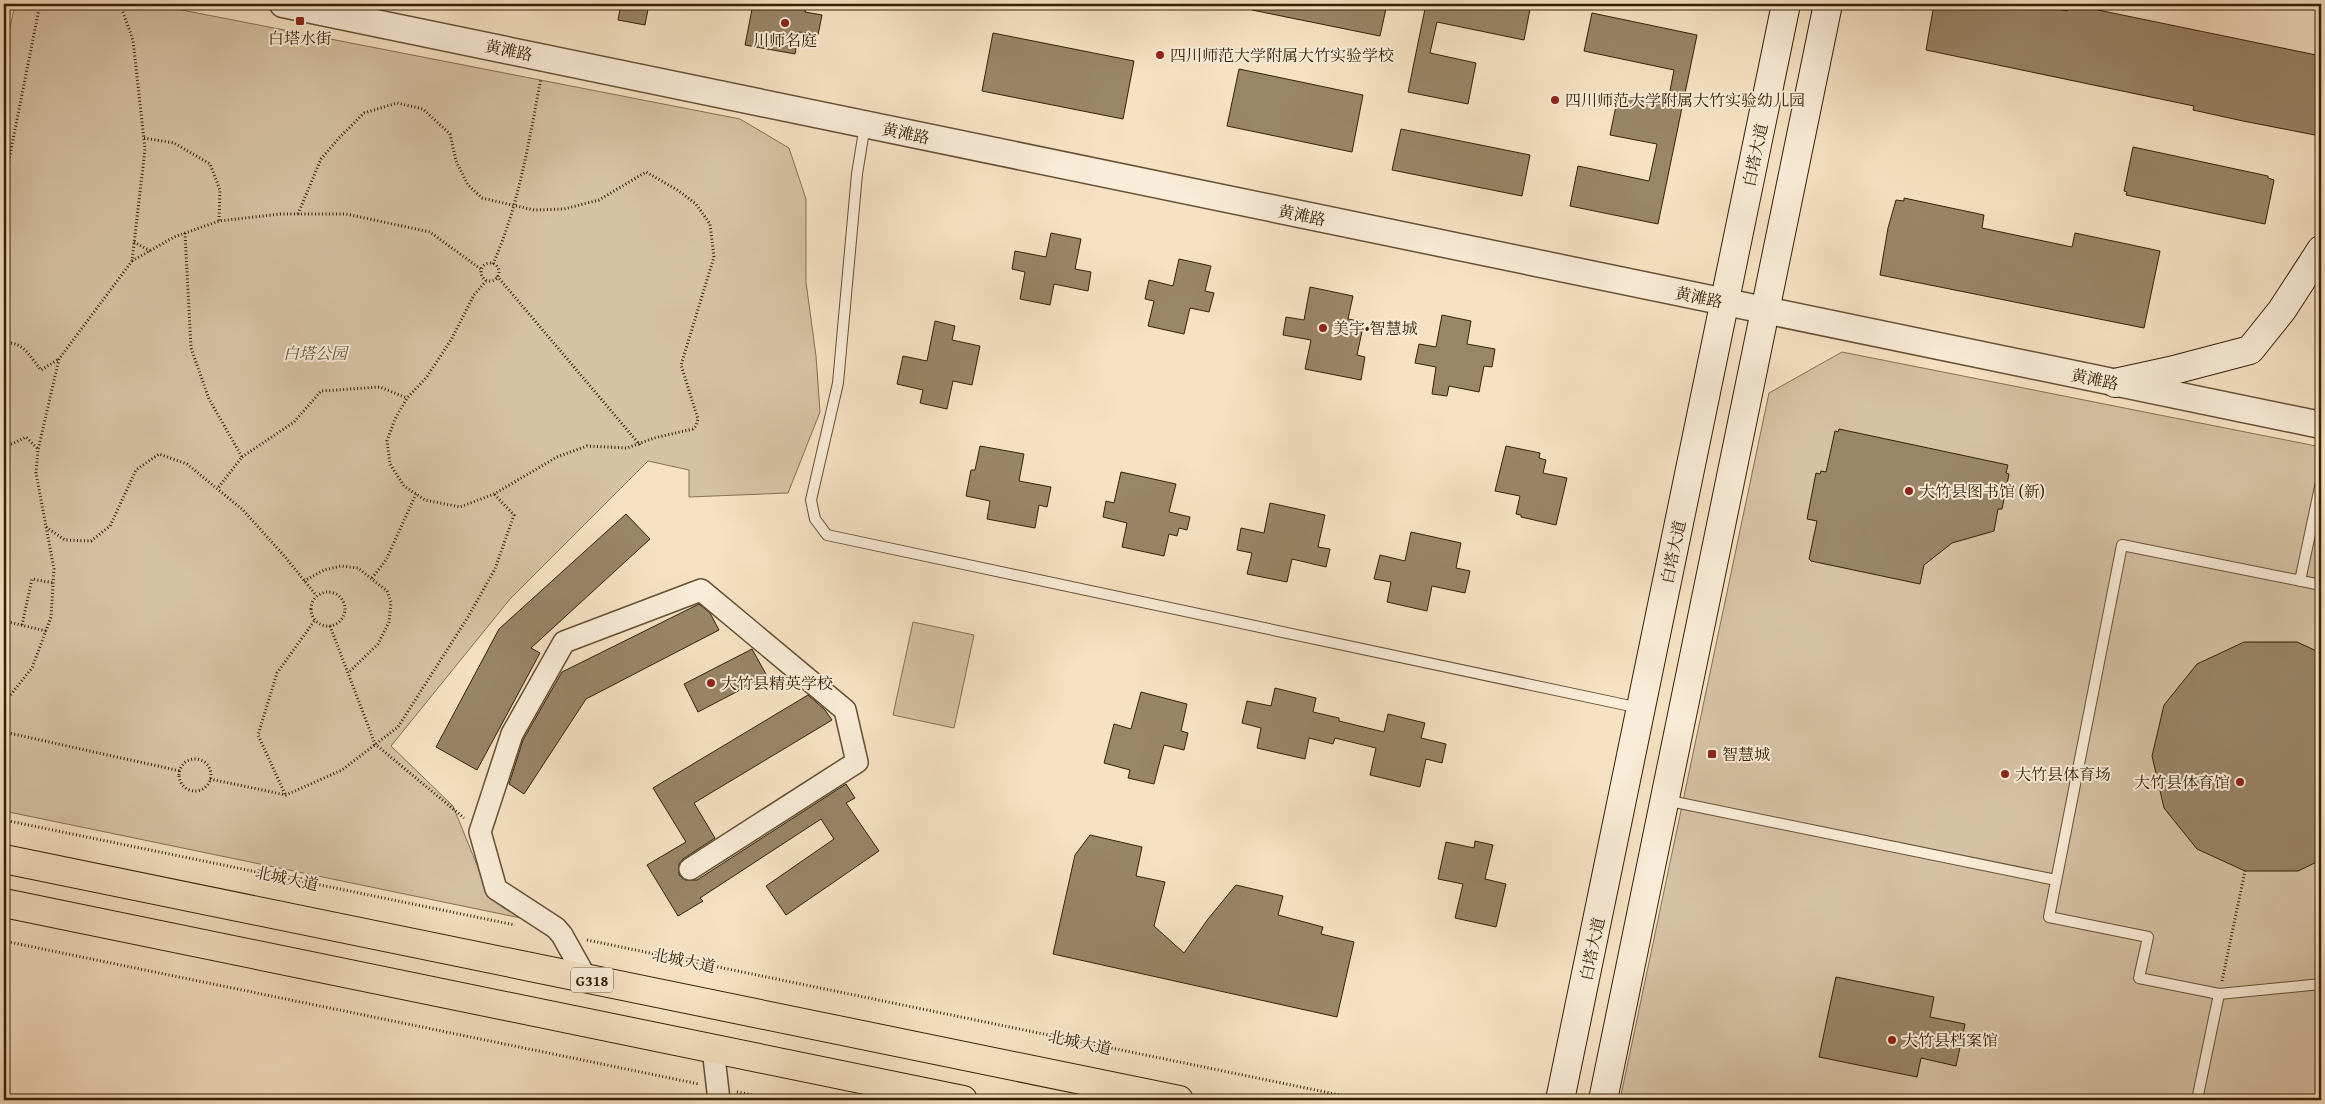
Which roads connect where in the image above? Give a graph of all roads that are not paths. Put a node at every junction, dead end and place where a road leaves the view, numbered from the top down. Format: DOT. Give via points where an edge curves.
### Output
graph roads {
  1 [pos="283,4"];
  2 [pos="1786,4"];
  3 [pos="1828,4"];
  4 [pos="866,124"];
  5 [pos="2321,250"];
  6 [pos="1724,302"];
  7 [pos="1765,310"];
  8 [pos="2115,383"];
  9 [pos="2321,425"];
  10 [pos="2321,482"];
  11 [pos="2300,581"];
  12 [pos="2321,585"];
  13 [pos="1641,708"];
  14 [pos="1664,800"];
  15 [pos="4,859"];
  16 [pos="690,869"];
  17 [pos="2056,880"];
  18 [pos="4,903"];
  19 [pos="586,978"];
  20 [pos="2321,984"];
  21 [pos="2219,994"];
  22 [pos="713,1049"];
  23 [pos="718,1094"];
  24 [pos="963,1100"];
  25 [pos="1179,1100"];
  26 [pos="1560,1100"];
  27 [pos="1603,1100"];
  28 [pos="2197,1100"];
  1 -- 4 [label="street, 黄滩路" via="354,15"];
  2 -- 6 [label="main road, 白塔大道"];
  3 -- 7 [label="main road"];
  4 -- 6 [label="street, 黄滩路"];
  4 -- 13 [label="lane" via="856,174 838,383 811,500 815,519 827,535"];
  5 -- 8 [label="main road" via="2282,310 2250,350"];
  6 -- 7 [label="street, 黄滩路"];
  6 -- 13 [label="main road, 白塔大道"];
  7 -- 8 [label="street, 黄滩路"];
  7 -- 14 [label="main road"];
  8 -- 9 [label="street, 黄滩路"];
  10 -- 11 [label="lane"];
  11 -- 12 [label="lane"];
  11 -- 17 [label="lane" via="2122,545"];
  13 -- 26 [label="main road, 白塔大道"];
  14 -- 17 [label="lane"];
  14 -- 27 [label="main road"];
  15 -- 19 [label="highway, G318"];
  16 -- 19 [label="street" via="857,762 845,710 701,590 564,642 512,734 480,832 496,889 556,928"];
  17 -- 21 [label="lane" via="2049,917 2148,937 2139,978"];
  18 -- 22 [label="highway"];
  19 -- 25 [label="highway, G318"];
  20 -- 21 [label="lane"];
  21 -- 28 [label="lane"];
  22 -- 23 [label="street"];
  22 -- 24 [label="highway"];
}
